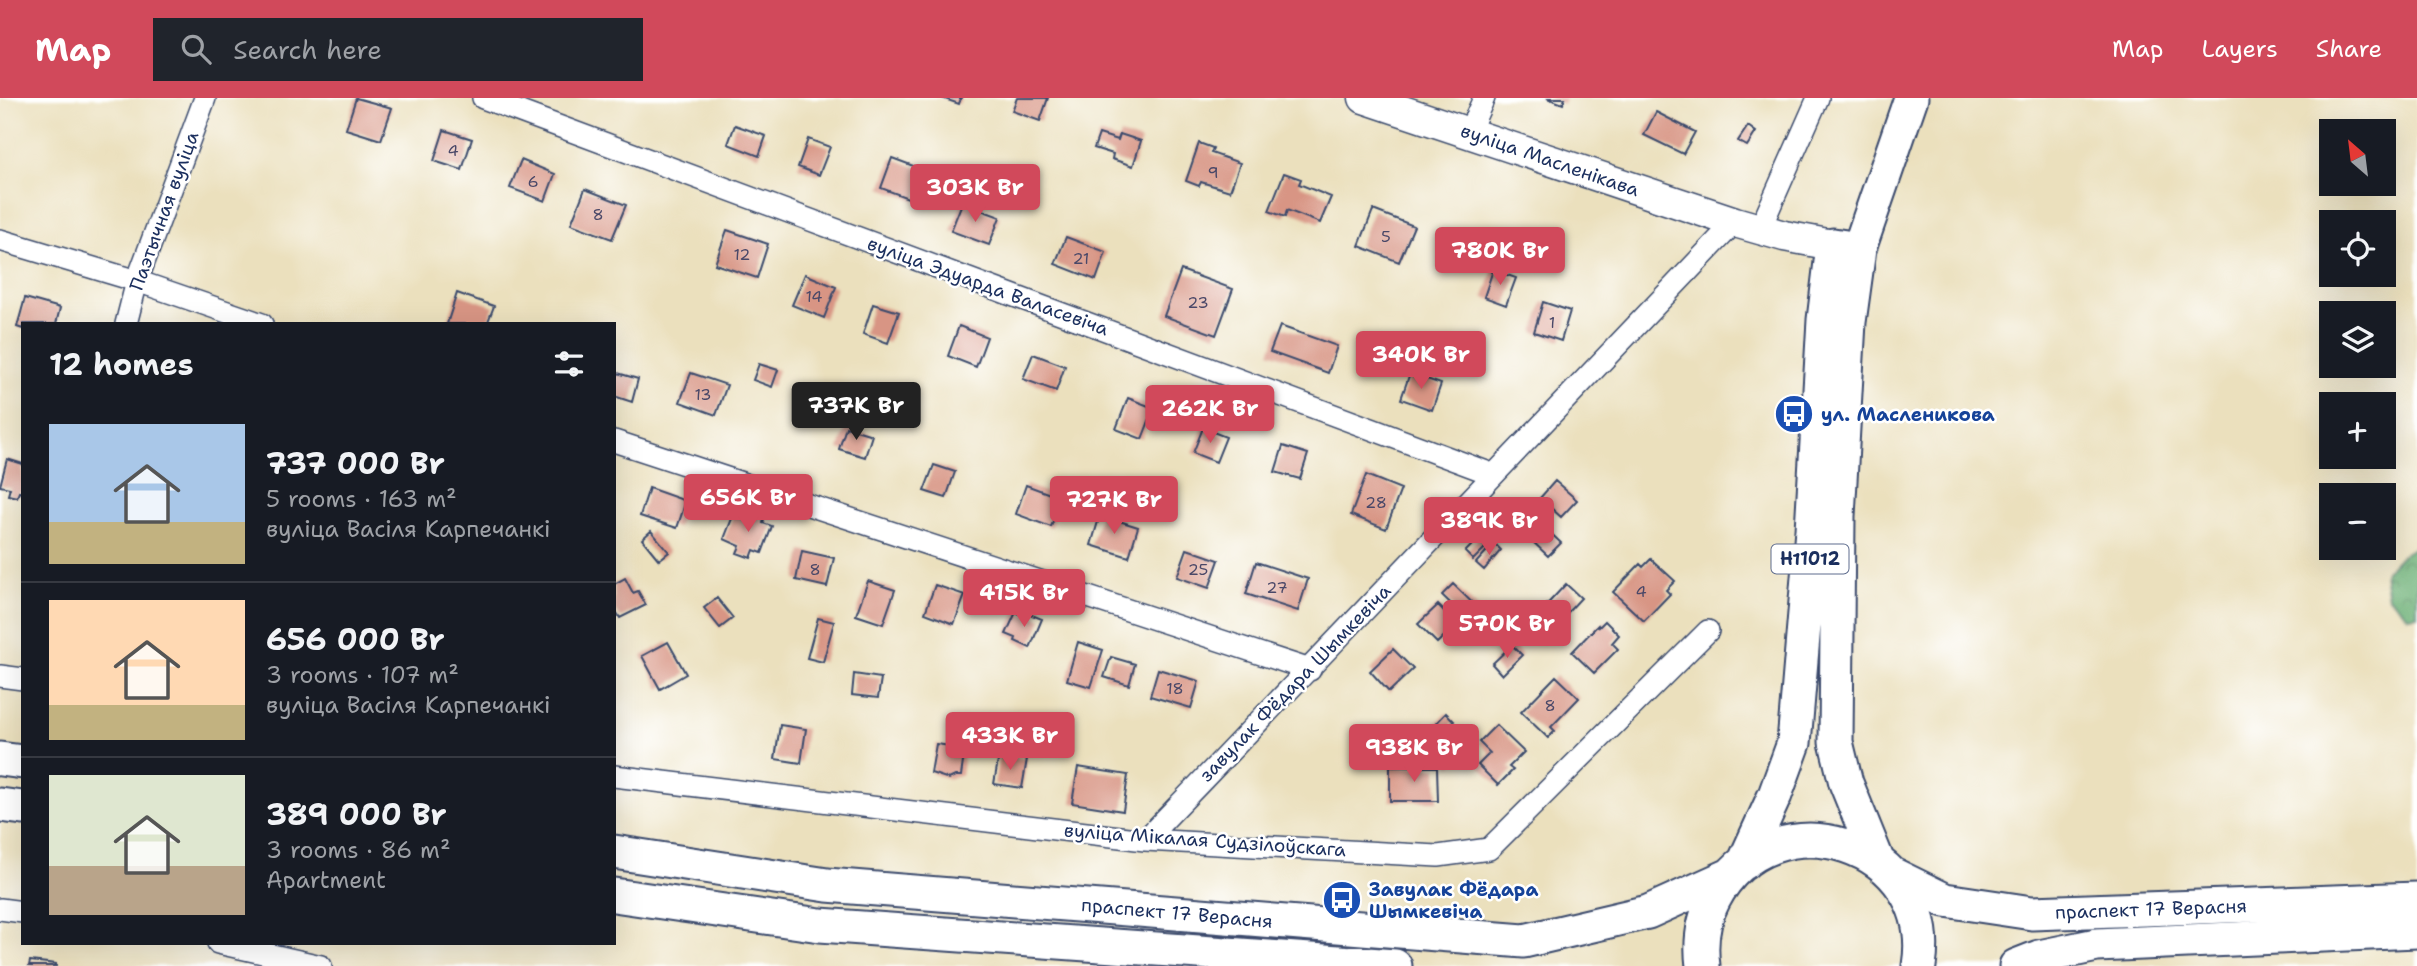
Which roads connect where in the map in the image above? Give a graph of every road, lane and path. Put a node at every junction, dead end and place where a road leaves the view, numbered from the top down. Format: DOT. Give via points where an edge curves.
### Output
graph roads {
  1 [pos="205,98"];
  2 [pos="483,98"];
  3 [pos="1364,98"];
  4 [pos="1484,98"];
  5 [pos="1818,98"];
  6 [pos="1911,98"];
  7 [pos="1469,132"];
  8 [pos="1748,226"];
  9 [pos="0,240"];
  10 [pos="1846,247"];
  11 [pos="137,281"];
  12 [pos="127,322"];
  13 [pos="255,322"];
  14 [pos="616,442"];
  15 [pos="1492,474"];
  16 [pos="1708,631"];
  17 [pos="1310,670"];
  18 [pos="0,676"];
  19 [pos="21,679"];
  20 [pos="0,759"];
  21 [pos="21,762"];
  22 [pos="616,776"];
  23 [pos="0,804"];
  24 [pos="21,808"];
  25 [pos="1145,840"];
  26 [pos="616,852"];
  27 [pos="1885,868"];
  28 [pos="1737,869"];
  29 [pos="616,895"];
  30 [pos="2417,899"];
  31 [pos="0,909"];
  32 [pos="21,912"];
  33 [pos="2417,931"];
  34 [pos="227,945"];
  35 [pos="321,966"];
  36 [pos="1395,966"];
  37 [pos="1703,966"];
  38 [pos="1919,966"];
  39 [pos="2016,966"];
  1 -- 11 [label="street, Паэтычная вуліца"];
  2 -- 15 [label="street, вуліца Эдуарда Валасевіча"];
  3 -- 7 [label="main road, вуліца Масленікава"];
  4 -- 7 [label="street"];
  5 -- 8 [label="street"];
  6 -- 10 [label="main road, Н11012"];
  7 -- 8 [label="main road, вуліца Масленікава"];
  8 -- 10 [label="main road, вуліца Масленікава"];
  8 -- 15 [label="street, завулак Фёдара Шымкевіча"];
  9 -- 11 [label="street"];
  10 -- 27 [label="main road, Н11012" via="1849,321 1838,516 1836,742 1846,783"];
  10 -- 28 [label="main road, Н11012" via="1824,320 1794,743 1775,795"];
  11 -- 12 [label="street, Паэтычная вуліца"];
  11 -- 13 [label="street"];
  14 -- 17 [label="street"];
  15 -- 17 [label="street, завулак Фёдара Шымкевіча"];
  16 -- 25 [label="street, вуліца Мікалая Судзілоўскага" via="1489,849 1438,856"];
  17 -- 25 [label="street, завулак Фёдара Шымкевіча"];
  18 -- 19 [label="street"];
  20 -- 21 [label="main road"];
  22 -- 25 [label="street, вуліца Мікалая Судзілоўскага"];
  23 -- 24 [label="main road"];
  26 -- 28 [label="main road, праспект 17 Верасня" via="827,885 1524,941 1648,912"];
  27 -- 28 [label="main road, Н11012" via="1847,845 1811,839 1775,845"];
  27 -- 30 [label="main road, праспект 17 Верасня" via="1945,900 2032,913"];
  27 -- 38 [label="main road, Н11012" via="1903,888 1917,921"];
  28 -- 37 [label="main road, Н11012" via="1719,889 1705,922"];
  29 -- 36 [label="main road, праспект 17 Верасня" via="820,925"];
  31 -- 32 [label="street"];
  33 -- 39 [label="main road, праспект 17 Верасня" via="2097,945"];
  34 -- 35 [label="street"];
}
